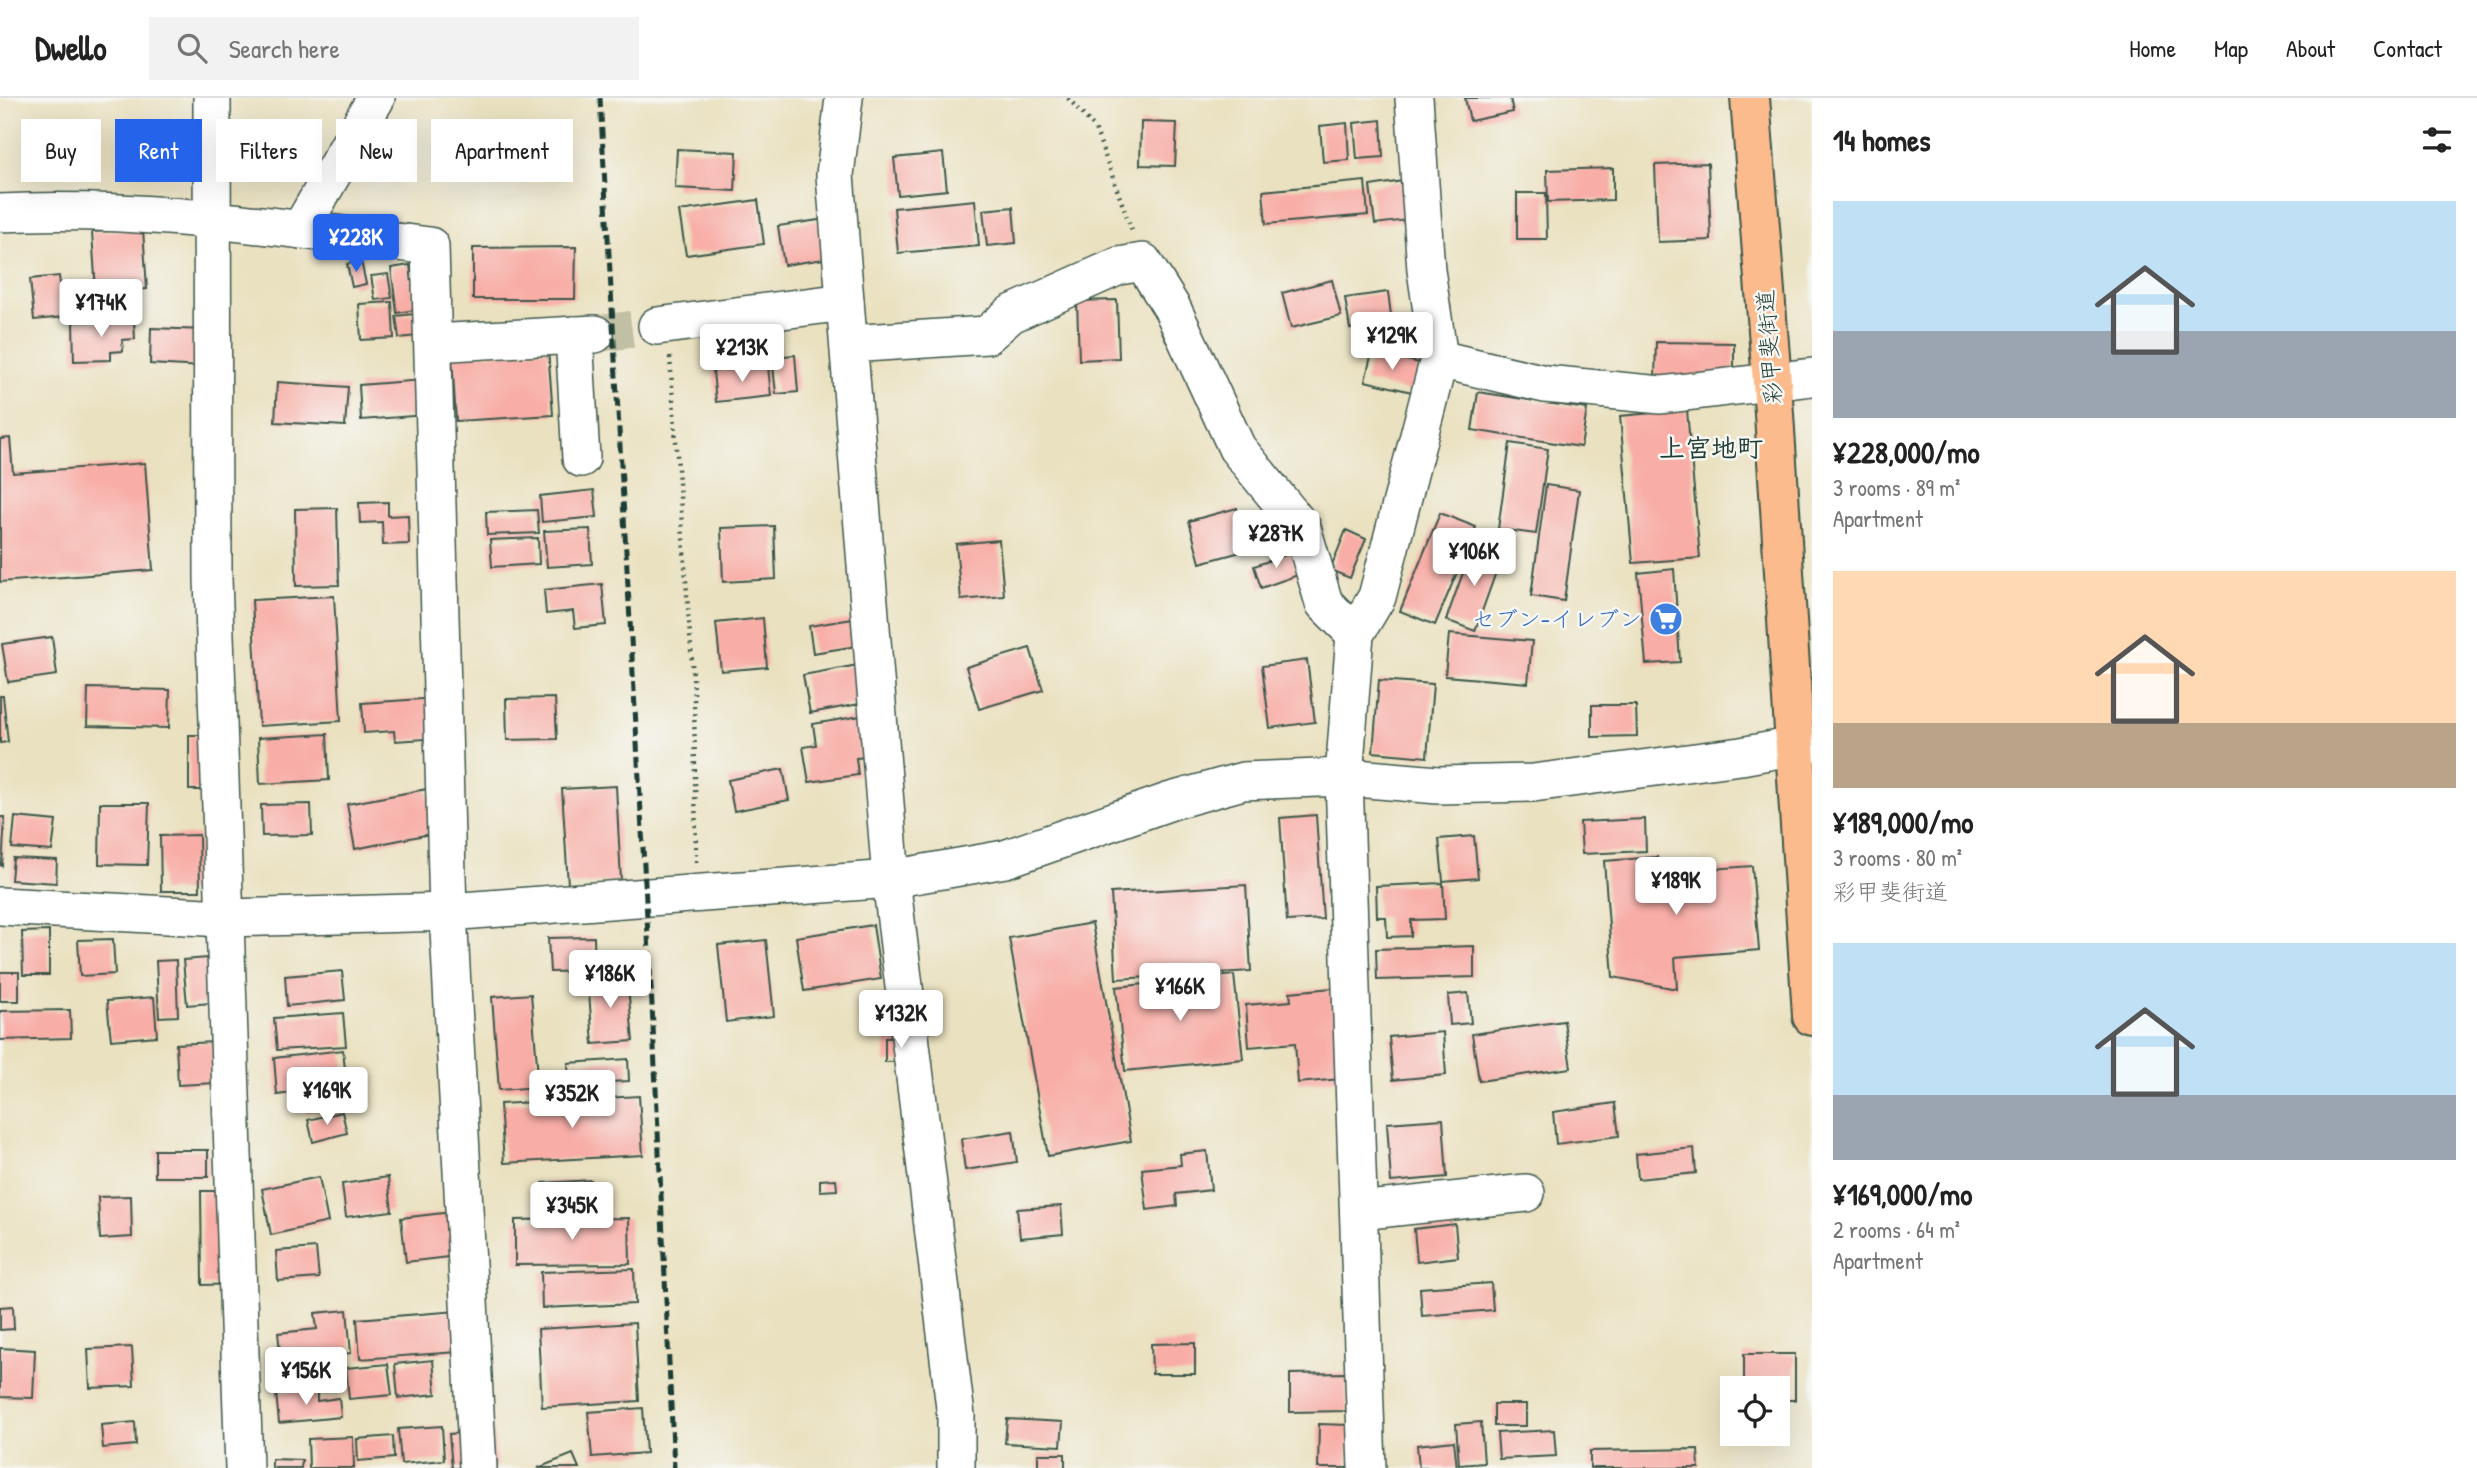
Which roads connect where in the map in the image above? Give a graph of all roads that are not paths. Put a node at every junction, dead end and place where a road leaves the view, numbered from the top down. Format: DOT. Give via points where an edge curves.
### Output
graph roads {
  1 [pos="212,98"];
  2 [pos="376,98"];
  3 [pos="844,98"];
  4 [pos="1414,98"];
  5 [pos="1750,98"];
  6 [pos="0,213"];
  7 [pos="214,221"];
  8 [pos="300,230"];
  9 [pos="845,302"];
  10 [pos="662,326"];
  11 [pos="433,343"];
  12 [pos="849,344"];
  13 [pos="1439,359"];
  14 [pos="1812,377"];
  15 [pos="1772,382"];
  16 [pos="581,458"];
  17 [pos="1355,634"];
  18 [pos="1804,744"];
  19 [pos="1344,777"];
  20 [pos="891,879"];
  21 [pos="0,906"];
  22 [pos="448,912"];
  23 [pos="224,918"];
  24 [pos="1812,1016"];
  25 [pos="1526,1193"];
  26 [pos="1359,1211"];
  27 [pos="244,1468"];
  28 [pos="478,1468"];
  29 [pos="956,1468"];
  30 [pos="1367,1468"];
  1 -- 7 [label="street"];
  2 -- 8 [label="street"];
  3 -- 9 [label="street" via="835,175"];
  4 -- 13 [label="street" via="1426,270"];
  5 -- 15 [label="highway, 彩甲斐街道"];
  6 -- 7 [label="street" via="60,210"];
  7 -- 8 [label="street"];
  7 -- 23 [label="street" via="213,578"];
  8 -- 11 [label="street" via="430,246"];
  9 -- 10 [label="street"];
  9 -- 12 [label="street"];
  11 -- 16 [label="street" via="584,335"];
  11 -- 22 [label="street"];
  12 -- 17 [label="street" via="988,335 1011,314 1119,267 1143,262 1172,308 1237,448 1302,528 1324,603"];
  12 -- 20 [label="street"];
  13 -- 15 [label="street" via="1545,384 1661,395"];
  13 -- 17 [label="street" via="1377,597"];
  14 -- 15 [label="street"];
  15 -- 18 [label="highway, 彩甲斐街道"];
  17 -- 19 [label="street"];
  18 -- 19 [label="street" via="1533,783 1438,785"];
  18 -- 24 [label="highway, 彩甲斐街道"];
  19 -- 20 [label="street" via="1243,781 1005,859"];
  19 -- 26 [label="street"];
  20 -- 22 [label="street"];
  20 -- 29 [label="street" via="956,1416"];
  21 -- 23 [label="street"];
  22 -- 23 [label="street"];
  22 -- 28 [label="street"];
  23 -- 27 [label="street"];
  25 -- 26 [label="street"];
  26 -- 30 [label="street"];
}
